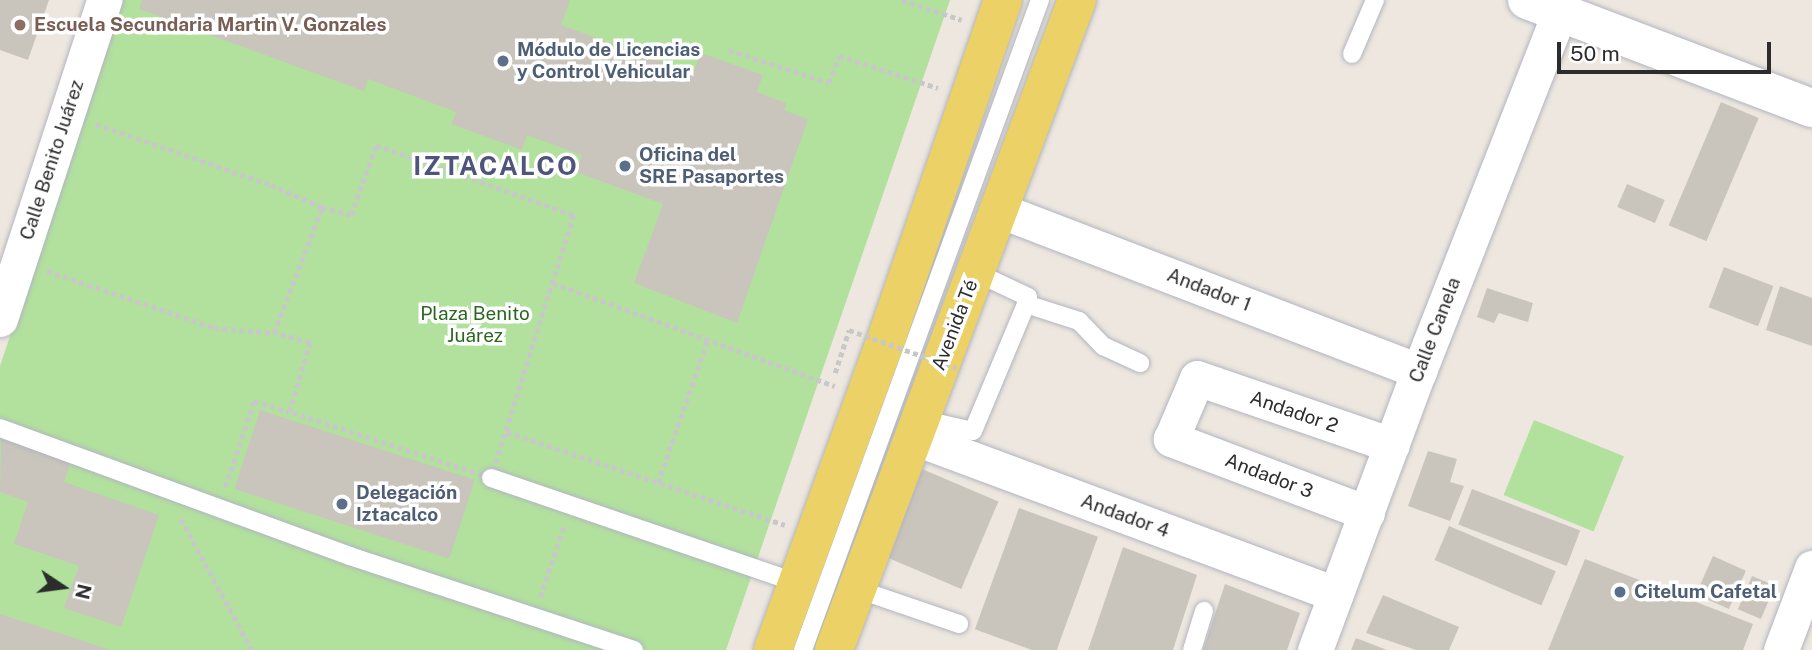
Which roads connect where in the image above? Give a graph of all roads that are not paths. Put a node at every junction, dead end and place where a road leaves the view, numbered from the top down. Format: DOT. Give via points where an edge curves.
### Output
graph roads {
  1 [pos="104,0"];
  2 [pos="1040,0"];
  3 [pos="1077,0"];
  4 [pos="1375,0"];
  5 [pos="1543,6"];
  6 [pos="998,15"];
  7 [pos="1352,54"];
  8 [pos="1812,108"];
  9 [pos="999,209"];
  10 [pos="975,272"];
  11 [pos="1026,304"];
  12 [pos="0,319"];
  13 [pos="1140,362"];
  14 [pos="1419,371"];
  15 [pos="0,428"];
  16 [pos="917,428"];
  17 [pos="1171,439"];
  18 [pos="1391,445"];
  19 [pos="491,478"];
  20 [pos="1367,513"];
  21 [pos="1812,568"];
  22 [pos="798,583"];
  23 [pos="857,589"];
  24 [pos="1336,594"];
  25 [pos="1204,611"];
  26 [pos="959,624"];
  27 [pos="805,648"];
  28 [pos="634,650"];
  29 [pos="1192,650"];
  30 [pos="1315,650"];
  31 [pos="1781,650"];
  1 -- 12 [label="street, Calle Benito Juárez"];
  2 -- 27 [label="lane"];
  3 -- 9 [label="main road, Avenida Té"];
  4 -- 7 [label="lane"];
  5 -- 8 [label="main road"];
  5 -- 14 [label="street, Calle Canela"];
  6 -- 22 [label="main road"];
  9 -- 10 [label="main road, Avenida Té"];
  9 -- 14 [label="street, Andador 1"];
  10 -- 11 [label="lane" via="1028,297"];
  10 -- 16 [label="main road, Avenida Té"];
  11 -- 13 [label="lane" via="1079,321 1103,346"];
  11 -- 16 [label="lane" via="974,431"];
  14 -- 18 [label="street, Calle Canela"];
  15 -- 28 [label="lane"];
  16 -- 23 [label="main road, Avenida Té"];
  16 -- 24 [label="street, Andador 4"];
  17 -- 18 [label="street, Andador 2" via="1197,378"];
  17 -- 20 [label="street, Andador 3"];
  18 -- 20 [label="street, Calle Canela"];
  19 -- 22 [label="lane"];
  20 -- 24 [label="street, Calle Canela"];
  21 -- 31 [label="street"];
  22 -- 27 [label="main road"];
  23 -- 26 [label="lane"];
  23 -- 27 [label="main road, Avenida Té"];
  24 -- 30 [label="street, Calle Canela"];
  25 -- 29 [label="lane"];
}
